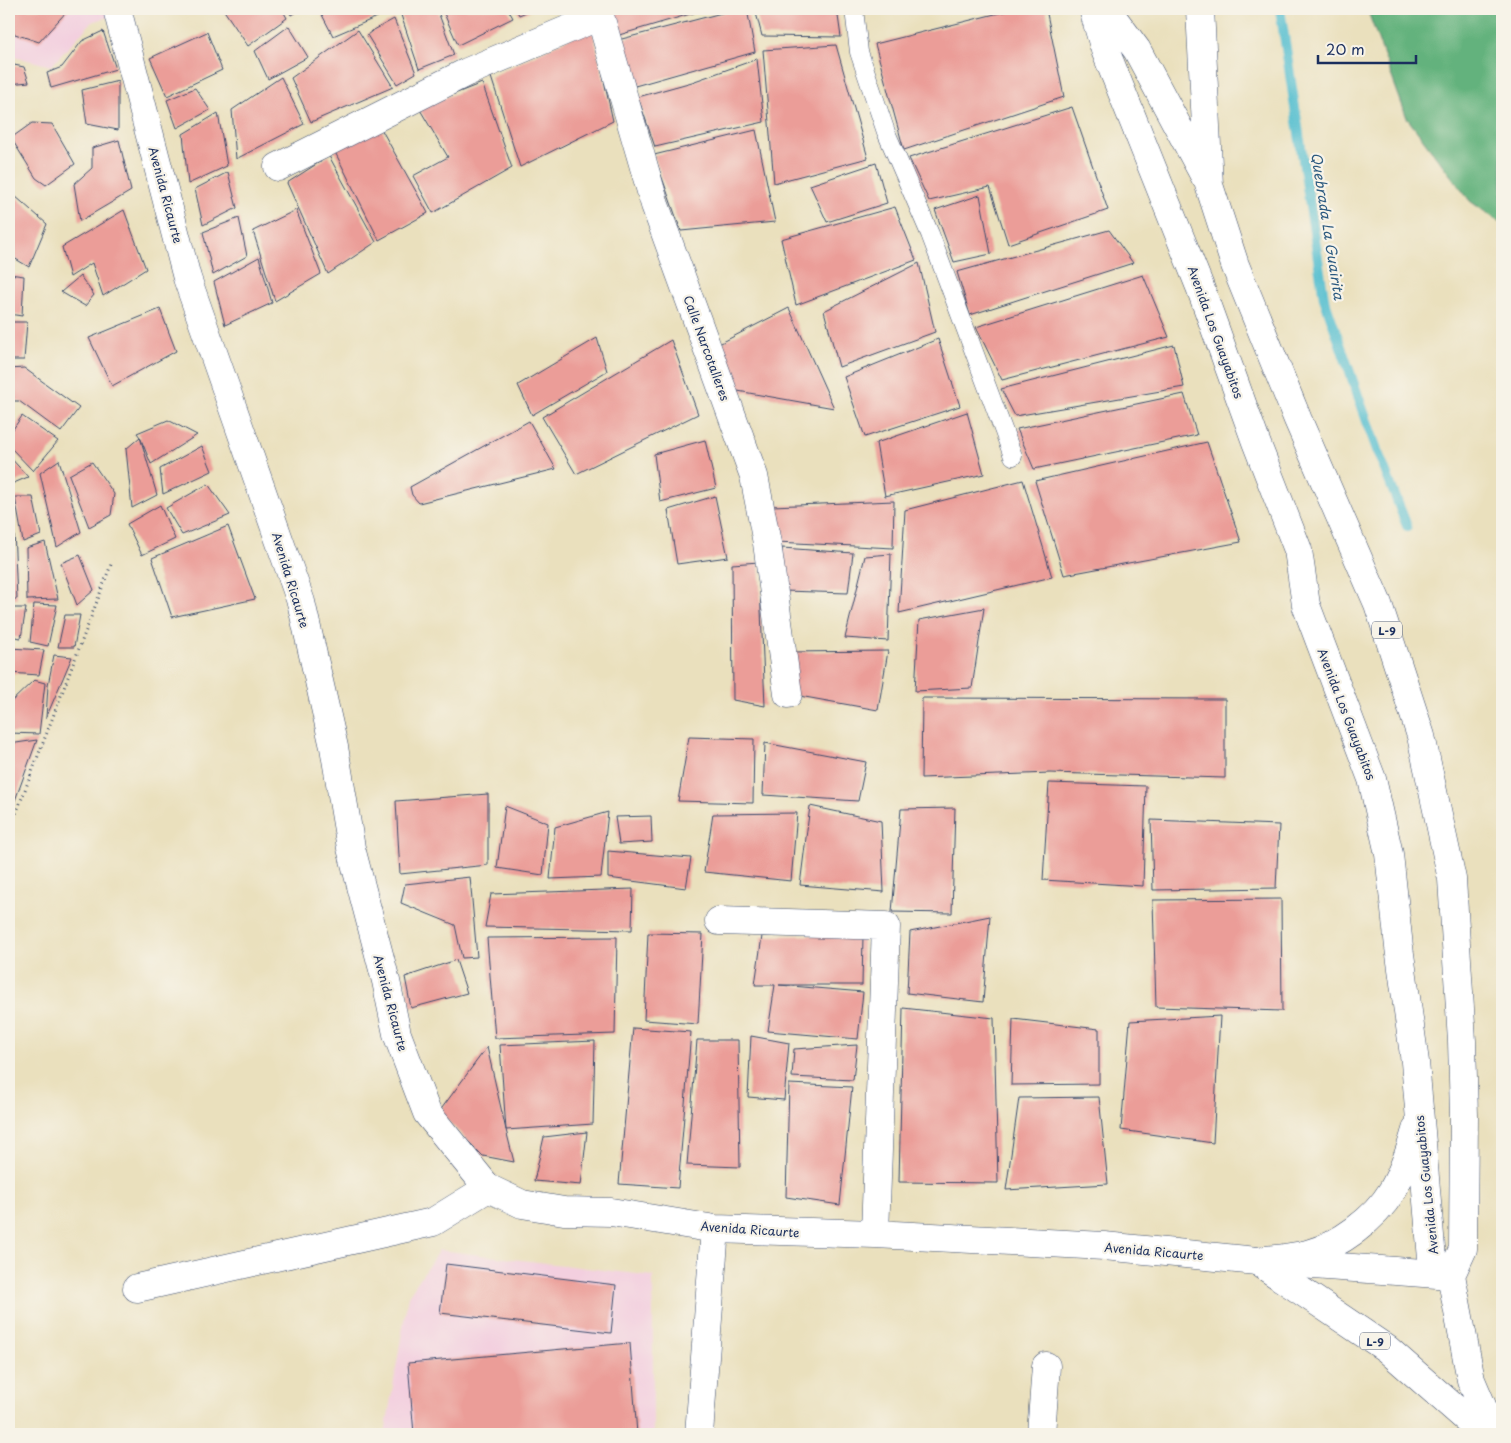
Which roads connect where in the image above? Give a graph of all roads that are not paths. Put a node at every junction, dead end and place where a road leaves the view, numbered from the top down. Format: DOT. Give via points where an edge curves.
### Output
graph roads {
  1 [pos="117,9"];
  2 [pos="854,9"];
  3 [pos="1093,9"];
  4 [pos="1104,9"];
  5 [pos="1200,9"];
  6 [pos="599,12"];
  7 [pos="278,167"];
  8 [pos="1209,185"];
  9 [pos="1013,456"];
  10 [pos="788,694"];
  11 [pos="719,921"];
  12 [pos="1419,1117"];
  13 [pos="488,1188"];
  14 [pos="715,1229"];
  15 [pos="875,1234"];
  16 [pos="1257,1261"];
  17 [pos="1452,1275"];
  18 [pos="137,1288"];
  19 [pos="1046,1366"];
  20 [pos="699,1434"];
  21 [pos="1040,1434"];
  22 [pos="1484,1434"];
  23 [pos="1494,1434"];
  1 -- 13 [label="street, Avenida Ricaurte" via="187,278 301,602 334,747 351,848 397,1034 428,1113"];
  2 -- 9 [label="lane" via="859,52 886,132 930,234"];
  3 -- 12 [label="street, Avenida Los Guayabitos" via="1105,50 1200,287 1298,550 1306,605 1372,779 1388,854"];
  4 -- 8 [label="street" via="1137,50"];
  5 -- 8 [label="street, Avenida Los Guayabitos / L-9"];
  6 -- 7 [label="street" via="467,72"];
  6 -- 10 [label="street, Calle Narcotalleres" via="655,205 754,476 767,543"];
  8 -- 17 [label="street, Avenida Los Guayabitos / L-9" via="1239,274 1378,604 1421,736 1452,879 1461,1031 1463,1249"];
  11 -- 15 [label="street" via="886,926"];
  12 -- 16 [label="street" via="1402,1171 1391,1192 1364,1222 1330,1244 1307,1254"];
  12 -- 17 [label="street, Avenida Los Guayabitos" via="1432,1258"];
  13 -- 14 [label="street, Avenida Ricaurte" via="522,1204 564,1211 611,1212"];
  13 -- 18 [label="street" via="433,1222"];
  14 -- 15 [label="street, Avenida Ricaurte"];
  14 -- 20 [label="street"];
  15 -- 16 [label="street, Avenida Ricaurte" via="1104,1246"];
  16 -- 17 [label="street, Avenida Ricaurte"];
  16 -- 22 [label="street, L-9" via="1387,1349"];
  17 -- 23 [label="street" via="1471,1380"];
  19 -- 21 [label="street"];
}
